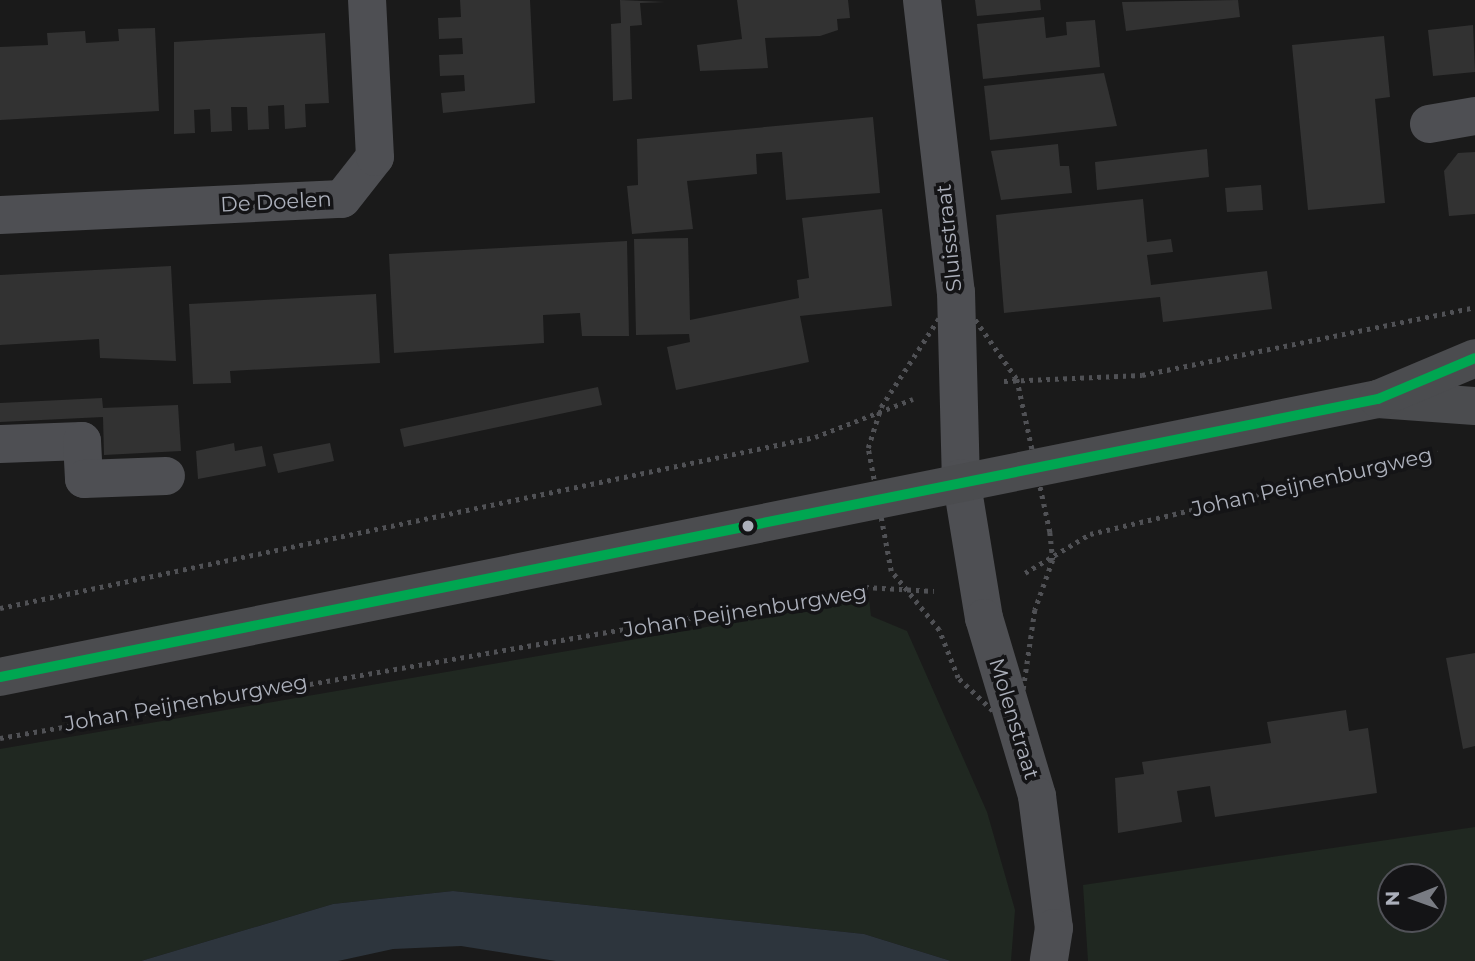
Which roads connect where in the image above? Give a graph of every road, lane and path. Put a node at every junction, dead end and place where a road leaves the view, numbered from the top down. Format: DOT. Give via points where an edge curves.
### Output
graph roads {
  1 [pos="367,0"];
  2 [pos="922,0"];
  3 [pos="1475,116"];
  4 [pos="1429,124"];
  5 [pos="0,215"];
  6 [pos="1475,307"];
  7 [pos="1475,358"];
  8 [pos="957,390"];
  9 [pos="1378,399"];
  10 [pos="1475,406"];
  11 [pos="0,444"];
  12 [pos="1449,450"];
  13 [pos="166,476"];
  14 [pos="961,478"];
  15 [pos="979,584"];
  16 [pos="0,608"];
  17 [pos="0,677"];
  18 [pos="0,737"];
  19 [pos="1049,961"];
  1 -- 5 [label="street, De Doelen" via="375,157 342,199"];
  2 -- 8 [label="street, Sluisstraat" via="956,292"];
  3 -- 4 [label="street"];
  6 -- 8 [label="path" via="1142,375 1017,379"];
  7 -- 9 [label="main road"];
  8 -- 14 [label="street, Sluisstraat"];
  8 -- 16 [label="path" via="881,407 815,438"];
  9 -- 10 [label="main road"];
  9 -- 14 [label="main road"];
  11 -- 13 [label="street" via="82,441 84,479"];
  12 -- 15 [label="path, Johan Peijnenburgweg" via="1090,534 1023,573"];
  14 -- 15 [label="street, Molenstraat"];
  14 -- 17 [label="main road"];
  15 -- 18 [label="path, Johan Peijnenburgweg" via="905,594 865,587"];
  15 -- 19 [label="street, Molenstraat" via="1037,796 1054,928"];
}
